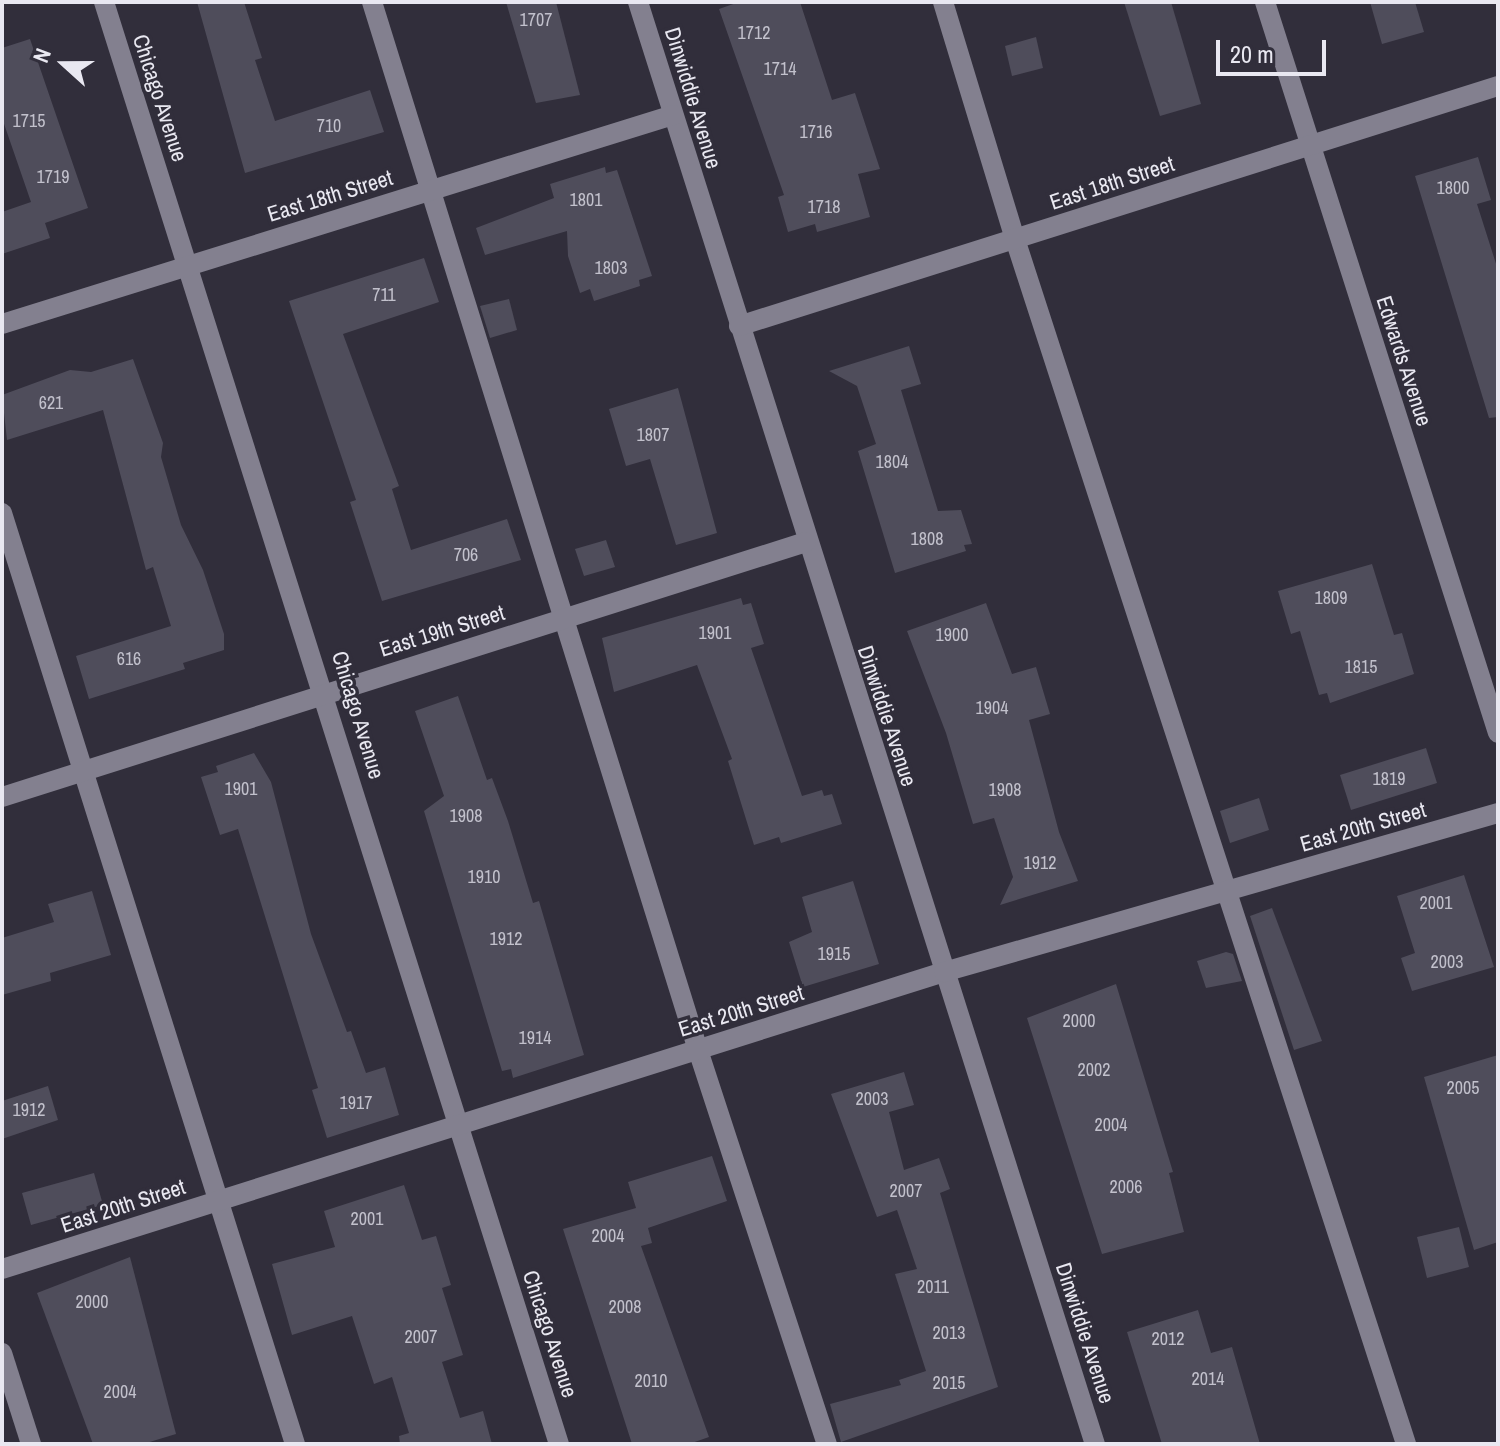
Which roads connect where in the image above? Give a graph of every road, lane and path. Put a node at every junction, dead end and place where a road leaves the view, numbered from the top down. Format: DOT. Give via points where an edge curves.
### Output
graph roads {
  1 [pos="104,2"];
  2 [pos="372,2"];
  3 [pos="638,2"];
  4 [pos="943,2"];
  5 [pos="1265,2"];
  6 [pos="1498,86"];
  7 [pos="673,115"];
  8 [pos="1310,145"];
  9 [pos="433,189"];
  10 [pos="1015,239"];
  11 [pos="188,265"];
  12 [pos="2,324"];
  13 [pos="739,326"];
  14 [pos="2,513"];
  15 [pos="806,542"];
  16 [pos="562,619"];
  17 [pos="326,692"];
  18 [pos="1498,733"];
  19 [pos="81,771"];
  20 [pos="2,797"];
  21 [pos="1498,813"];
  22 [pos="1227,891"];
  23 [pos="944,972"];
  24 [pos="698,1050"];
  25 [pos="458,1125"];
  26 [pos="218,1201"];
  27 [pos="2,1269"];
  28 [pos="2,1353"];
  29 [pos="31,1444"];
  30 [pos="295,1444"];
  31 [pos="559,1444"];
  32 [pos="827,1444"];
  33 [pos="1095,1444"];
  34 [pos="1406,1444"];
  1 -- 11 [label="street, Chicago Avenue"];
  2 -- 9 [label="street"];
  3 -- 7 [label="street, Dinwiddie Avenue"];
  4 -- 10 [label="street"];
  5 -- 8 [label="street, Edwards Avenue"];
  6 -- 8 [label="street, East 18th Street"];
  7 -- 9 [label="street, East 18th Street"];
  7 -- 13 [label="street, Dinwiddie Avenue"];
  8 -- 10 [label="street, East 18th Street"];
  8 -- 18 [label="street, Edwards Avenue"];
  9 -- 11 [label="street, East 18th Street"];
  9 -- 16 [label="street"];
  10 -- 13 [label="street, East 18th Street"];
  10 -- 22 [label="street"];
  11 -- 12 [label="street, East 18th Street"];
  11 -- 17 [label="street, Chicago Avenue"];
  13 -- 15 [label="street, Dinwiddie Avenue"];
  14 -- 19 [label="street"];
  15 -- 16 [label="street, East 19th Street"];
  15 -- 23 [label="street, Dinwiddie Avenue"];
  16 -- 17 [label="street, East 19th Street"];
  16 -- 24 [label="street"];
  17 -- 19 [label="street, East 19th Street"];
  17 -- 25 [label="street, Chicago Avenue"];
  19 -- 20 [label="street, East 19th Street"];
  19 -- 26 [label="street"];
  21 -- 22 [label="street, East 20th Street"];
  22 -- 23 [label="street, East 20th Street"];
  22 -- 34 [label="street"];
  23 -- 24 [label="street, East 20th Street"];
  23 -- 33 [label="street, Dinwiddie Avenue"];
  24 -- 25 [label="street, East 20th Street"];
  24 -- 32 [label="street"];
  25 -- 26 [label="street, East 20th Street"];
  25 -- 31 [label="street, Chicago Avenue"];
  26 -- 27 [label="street, East 20th Street"];
  26 -- 30 [label="street"];
  28 -- 29 [label="street"];
}
